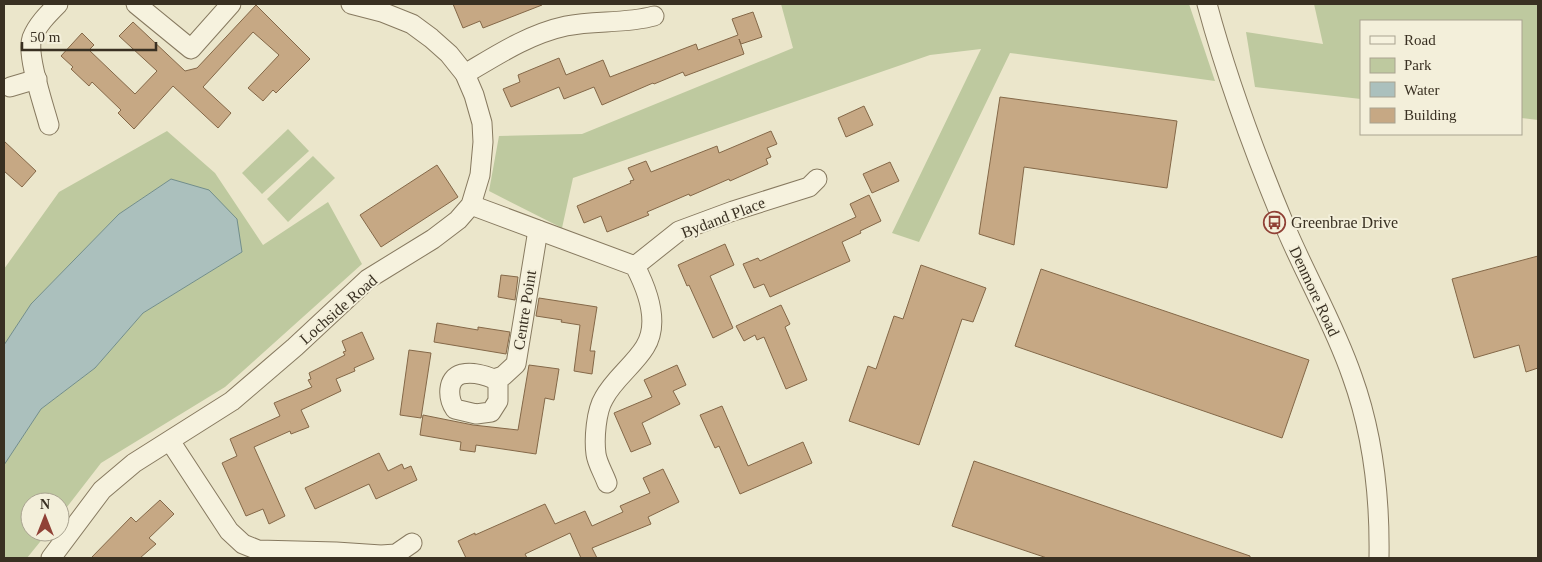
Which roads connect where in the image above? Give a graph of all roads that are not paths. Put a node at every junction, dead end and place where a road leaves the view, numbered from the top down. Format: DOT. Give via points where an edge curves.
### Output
graph roads {
  1 [pos="58,4"];
  2 [pos="136,4"];
  3 [pos="231,4"];
  4 [pos="351,4"];
  5 [pos="1207,4"];
  6 [pos="654,16"];
  7 [pos="465,74"];
  8 [pos="37,80"];
  9 [pos="10,88"];
  10 [pos="49,125"];
  11 [pos="817,179"];
  12 [pos="471,205"];
  13 [pos="538,230"];
  14 [pos="635,266"];
  15 [pos="494,379"];
  16 [pos="170,441"];
  17 [pos="608,483"];
  18 [pos="412,543"];
  19 [pos="381,556"];
  20 [pos="51,558"];
  21 [pos="1379,558"];
  1 -- 8 [label="street" via="47,15 30,45"];
  2 -- 3 [label="street" via="191,49"];
  4 -- 7 [label="street, Lochside Road" via="412,24 449,54"];
  5 -- 21 [label="street, Denmore Road" via="1259,163 1355,383 1375,474"];
  6 -- 7 [label="street" via="567,26 544,32"];
  7 -- 12 [label="street, Lochside Road" via="482,124 483,142 480,175"];
  8 -- 9 [label="street"];
  8 -- 10 [label="street"];
  11 -- 14 [label="street, Bydand Place" via="809,187 680,231"];
  12 -- 13 [label="street"];
  12 -- 16 [label="street, Lochside Road" via="458,220 433,239 368,279 232,401"];
  13 -- 14 [label="street"];
  13 -- 15 [label="street, Centre Point" via="516,364 503,376"];
  14 -- 17 [label="street" via="647,293 652,328 646,346 604,398 597,418 596,456"];
  16 -- 19 [label="street" via="228,531 243,544 258,550"];
  16 -- 20 [label="street, Lochside Road" via="134,463 102,490"];
  18 -- 19 [label="street" via="396,554"];
}
